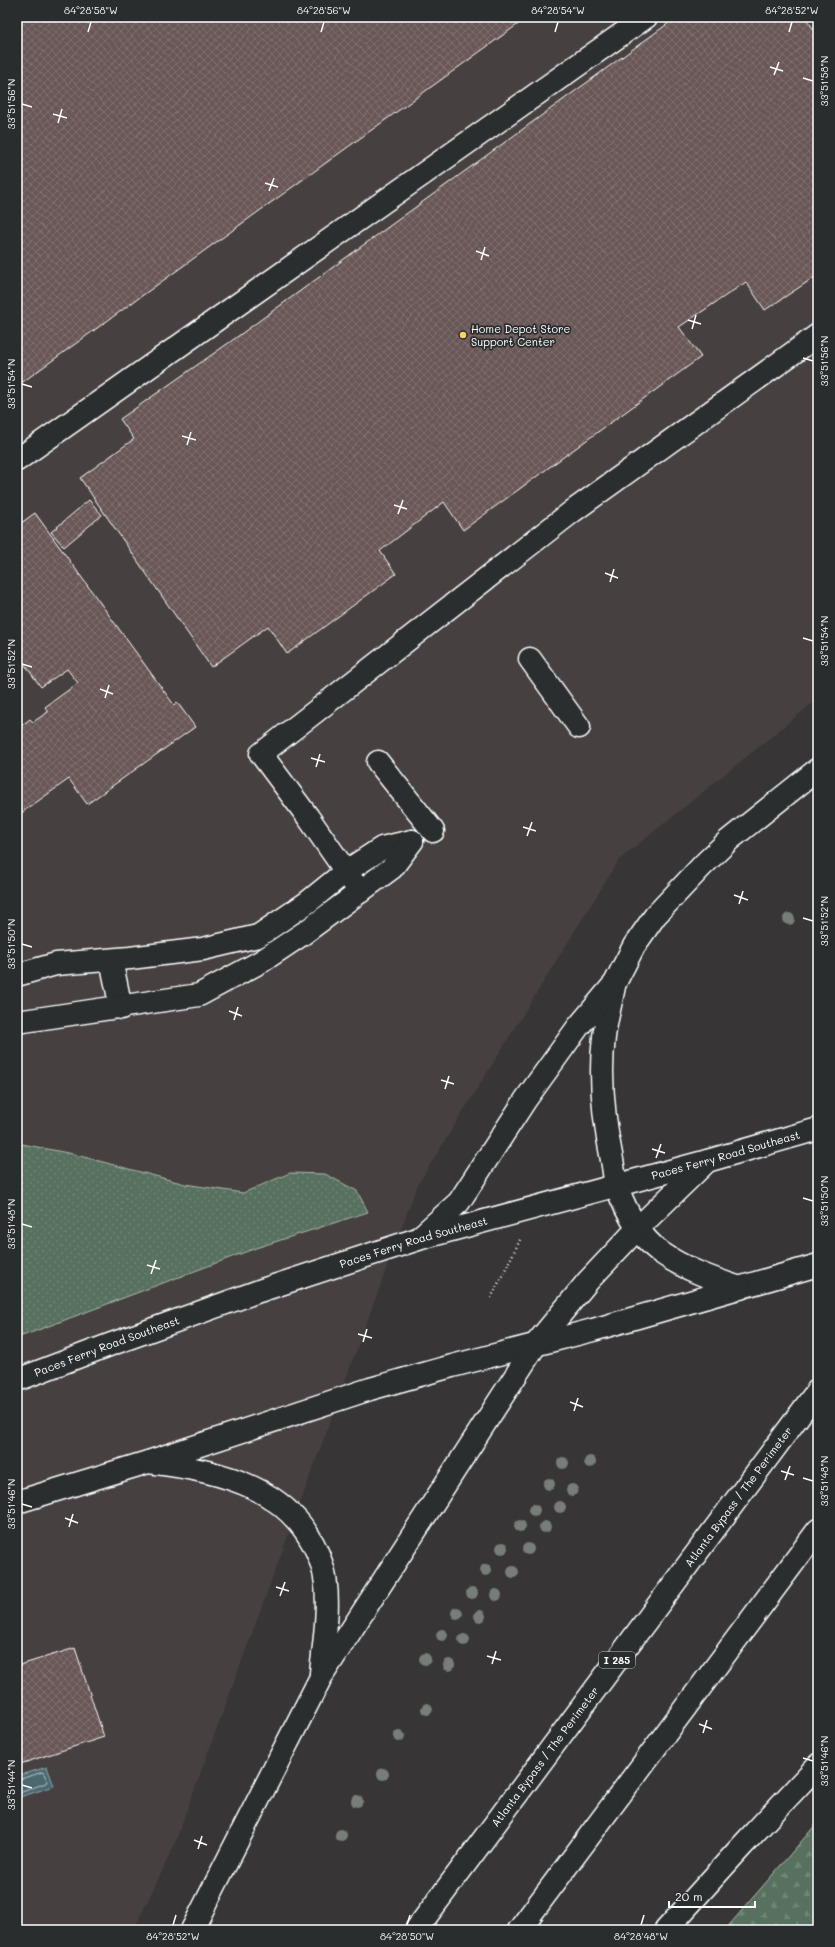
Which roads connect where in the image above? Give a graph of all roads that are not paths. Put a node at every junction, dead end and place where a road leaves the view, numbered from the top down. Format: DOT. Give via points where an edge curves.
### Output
graph roads {
  1 [pos="646,17"];
  2 [pos="818,335"];
  3 [pos="17,460"];
  4 [pos="530,659"];
  5 [pos="579,727"];
  6 [pos="378,762"];
  7 [pos="818,769"];
  8 [pos="433,831"];
  9 [pos="345,872"];
  10 [pos="360,892"];
  11 [pos="111,960"];
  12 [pos="17,975"];
  13 [pos="615,983"];
  14 [pos="121,1008"];
  15 [pos="17,1022"];
  16 [pos="818,1129"];
  17 [pos="707,1161"];
  18 [pos="617,1186"];
  19 [pos="637,1229"];
  20 [pos="418,1239"];
  21 [pos="818,1265"];
  22 [pos="740,1288"];
  23 [pos="536,1344"];
  24 [pos="17,1380"];
  25 [pos="818,1390"];
  26 [pos="148,1462"];
  27 [pos="17,1502"];
  28 [pos="818,1530"];
  29 [pos="321,1677"];
  30 [pos="818,1765"];
  31 [pos="192,1930"];
  32 [pos="416,1930"];
  33 [pos="519,1930"];
  34 [pos="666,1930"];
  1 -- 3 [label="main road"];
  2 -- 9 [label="main road" via="573,511 261,754"];
  4 -- 5 [label="main road"];
  6 -- 8 [label="main road"];
  7 -- 13 [label="main road" via="730,840 692,877 651,922 634,946"];
  9 -- 10 [label="main road"];
  9 -- 10 [label="main road" via="382,848 412,841 392,868"];
  9 -- 11 [label="main road" via="308,902 258,936 203,949"];
  10 -- 14 [label="main road" via="262,961 199,995"];
  11 -- 12 [label="main road" via="56,964"];
  11 -- 14 [label="main road"];
  13 -- 18 [label="main road" via="604,1036 603,1065 604,1105"];
  13 -- 20 [label="main road" via="578,1027 526,1099 459,1202"];
  14 -- 15 [label="main road"];
  16 -- 17 [label="main road, Paces Ferry Road Southeast"];
  17 -- 18 [label="main road, Paces Ferry Road Southeast"];
  17 -- 19 [label="main road"];
  18 -- 19 [label="main road"];
  18 -- 20 [label="main road, Paces Ferry Road Southeast"];
  19 -- 22 [label="main road" via="660,1252 682,1265"];
  19 -- 23 [label="main road" via="588,1281"];
  20 -- 24 [label="main road, Paces Ferry Road Southeast" via="259,1291"];
  21 -- 22 [label="main road"];
  22 -- 23 [label="main road"];
  23 -- 26 [label="main road" via="370,1389"];
  23 -- 29 [label="main road"];
  25 -- 32 [label="main road, Atlanta Bypass / The Perimeter / I 285"];
  26 -- 27 [label="main road"];
  26 -- 29 [label="main road" via="197,1468 240,1481 279,1503 296,1520 310,1539 322,1565 327,1597"];
  28 -- 33 [label="main road"];
  29 -- 31 [label="main road"];
  30 -- 34 [label="main road"];
}
